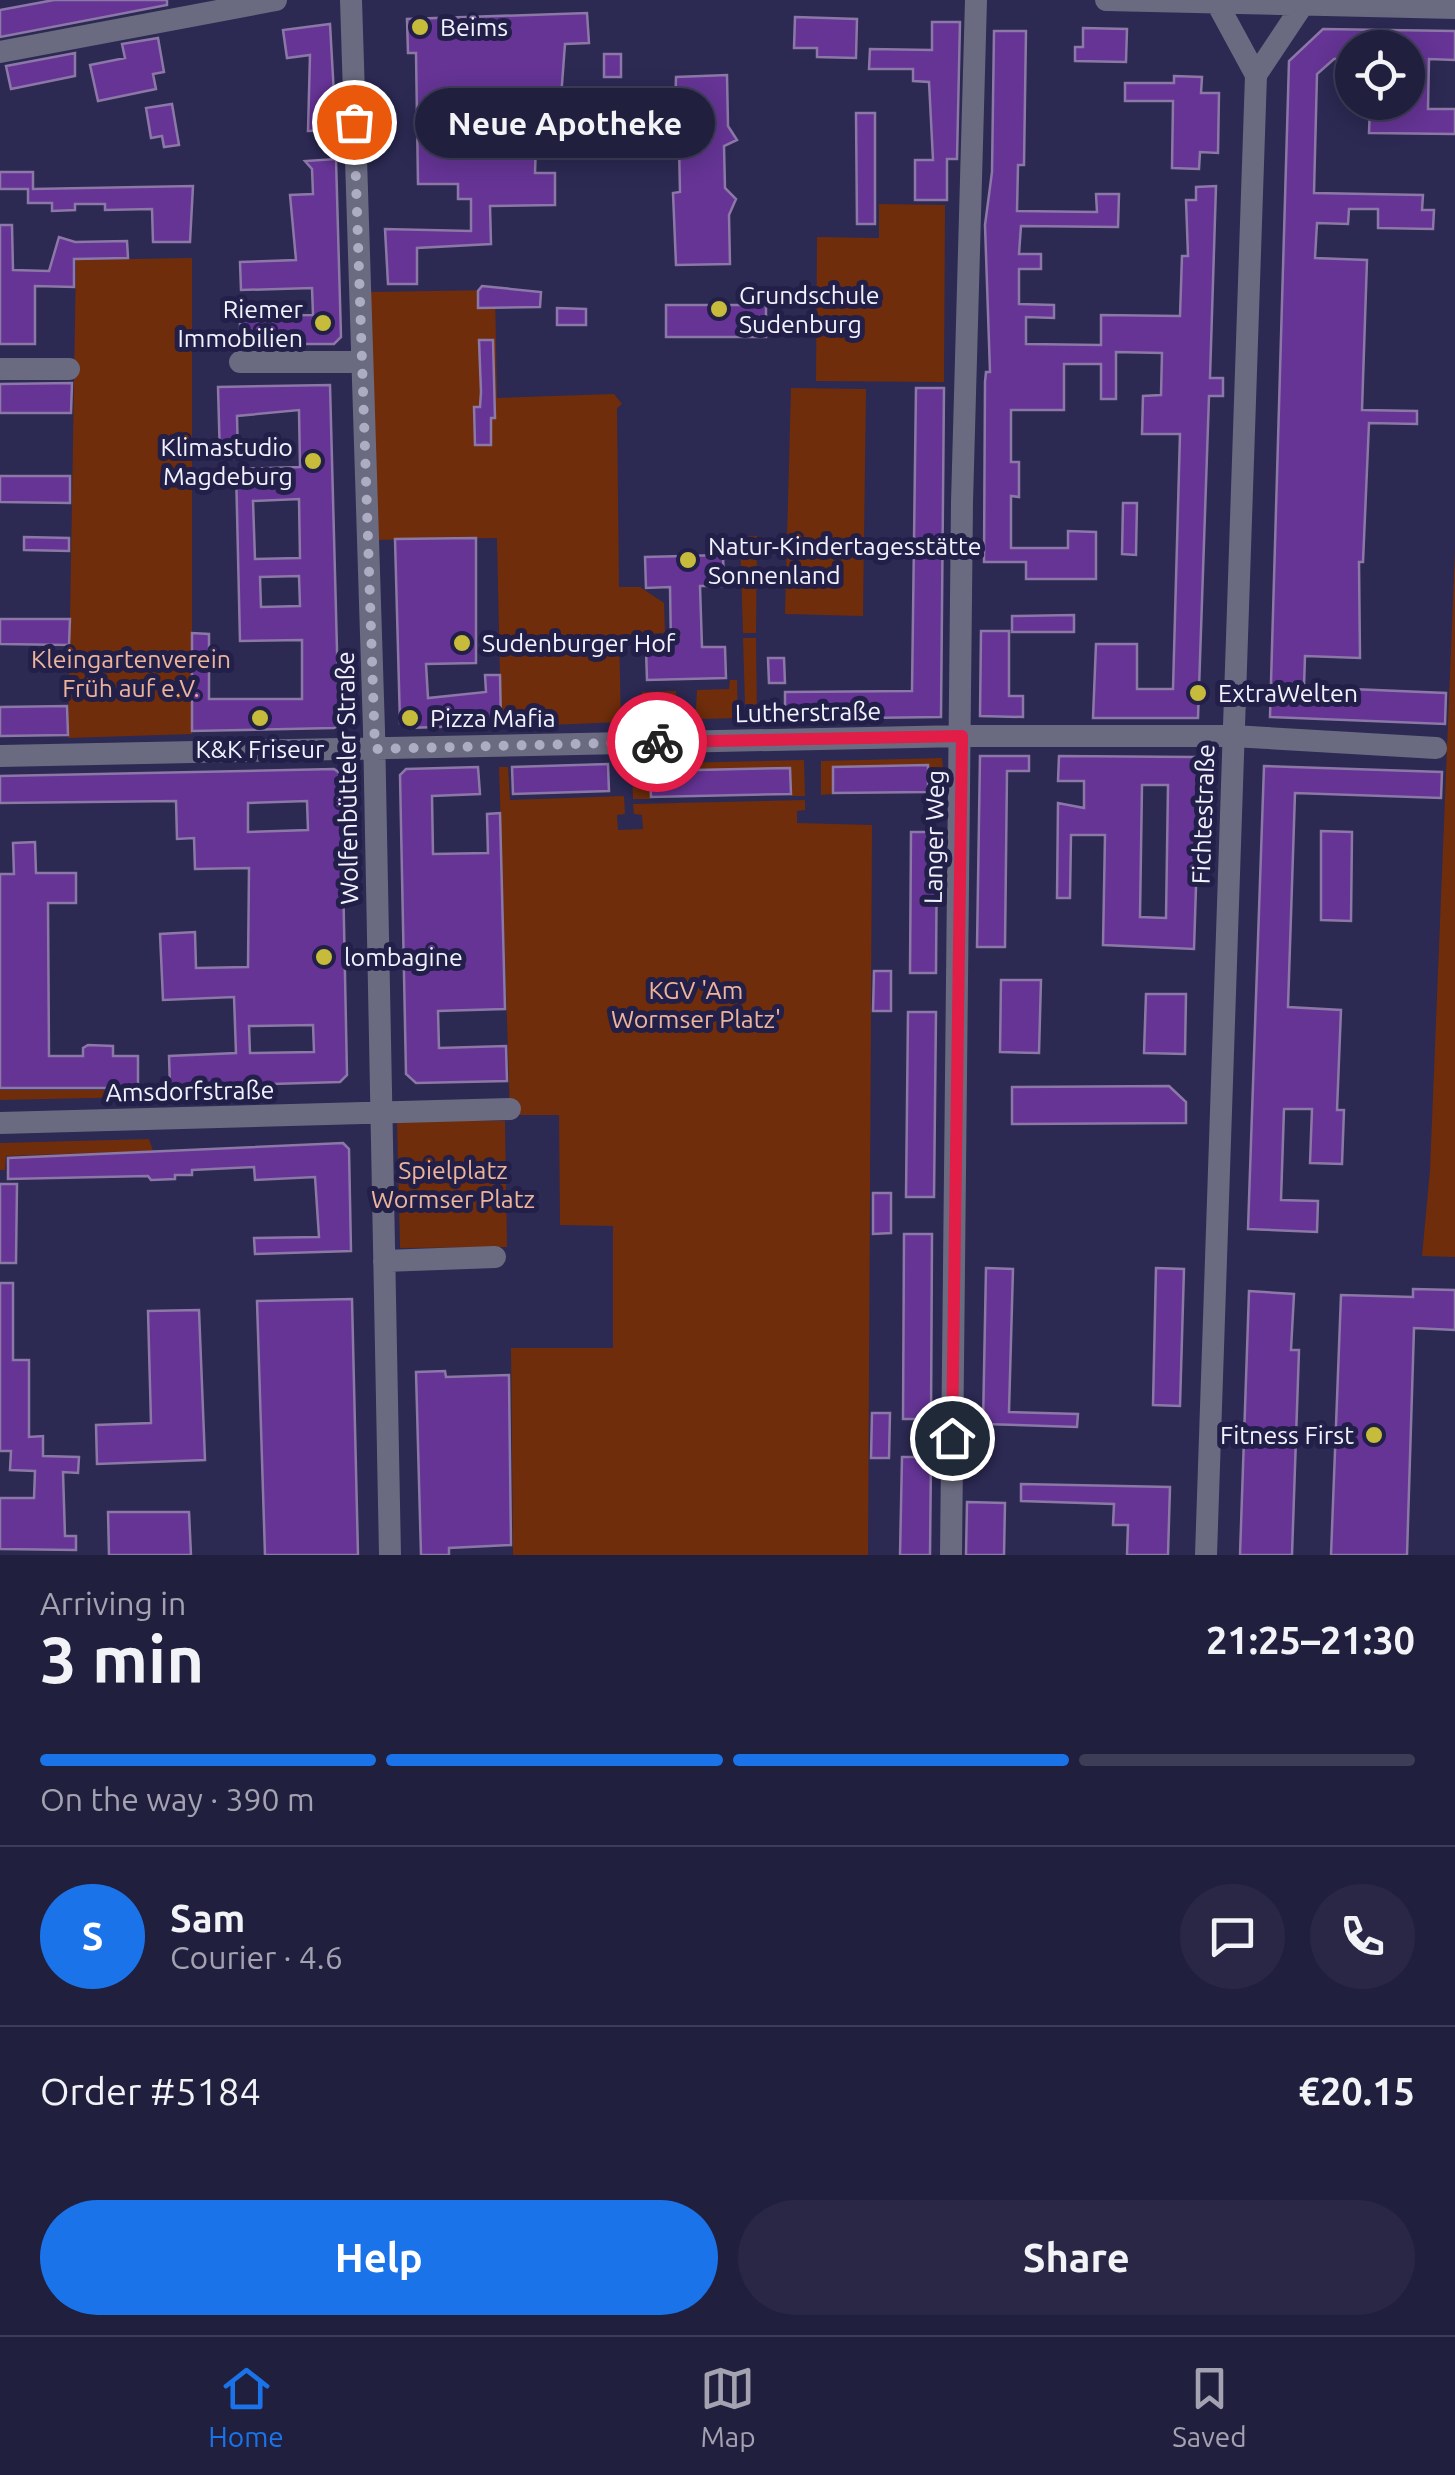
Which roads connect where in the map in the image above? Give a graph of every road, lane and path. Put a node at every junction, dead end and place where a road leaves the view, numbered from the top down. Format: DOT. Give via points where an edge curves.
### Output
graph roads {
  1 [pos="276,0"];
  2 [pos="343,0"];
  3 [pos="354,0"];
  4 [pos="976,0"];
  5 [pos="1106,0"];
  6 [pos="1218,6"];
  7 [pos="1302,6"];
  8 [pos="1455,8"];
  9 [pos="0,52"];
  10 [pos="1256,75"];
  11 [pos="240,362"];
  12 [pos="360,362"];
  13 [pos="69,369"];
  14 [pos="0,370"];
  15 [pos="962,736"];
  16 [pos="1233,736"];
  17 [pos="1436,748"];
  18 [pos="375,749"];
  19 [pos="0,756"];
  20 [pos="510,1110"];
  21 [pos="380,1113"];
  22 [pos="0,1122"];
  23 [pos="495,1257"];
  24 [pos="384,1261"];
  25 [pos="390,1555"];
  26 [pos="951,1555"];
  27 [pos="1206,1555"];
  1 -- 9 [label="street"];
  2 -- 3 [label="street"];
  3 -- 12 [label="street, Wolfenbütteler Straße"];
  4 -- 15 [label="street, Langer Weg" via="975,158 967,201"];
  5 -- 6 [label="street"];
  6 -- 7 [label="street"];
  6 -- 10 [label="street"];
  7 -- 8 [label="street"];
  7 -- 10 [label="street"];
  10 -- 16 [label="street, Fichtestraße"];
  11 -- 12 [label="street"];
  12 -- 18 [label="street, Wolfenbütteler Straße"];
  13 -- 14 [label="street"];
  15 -- 16 [label="street, Lutherstraße"];
  15 -- 18 [label="street, Lutherstraße"];
  15 -- 26 [label="street, Langer Weg"];
  16 -- 17 [label="street, Lutherstraße"];
  16 -- 27 [label="street, Fichtestraße"];
  18 -- 19 [label="street, Lutherstraße"];
  18 -- 21 [label="street, Wolfenbütteler Straße"];
  20 -- 21 [label="street, Amsdorfstraße"];
  21 -- 22 [label="street, Amsdorfstraße"];
  21 -- 24 [label="street, Wolfenbütteler Straße"];
  23 -- 24 [label="street"];
  24 -- 25 [label="street, Wolfenbütteler Straße"];
}
